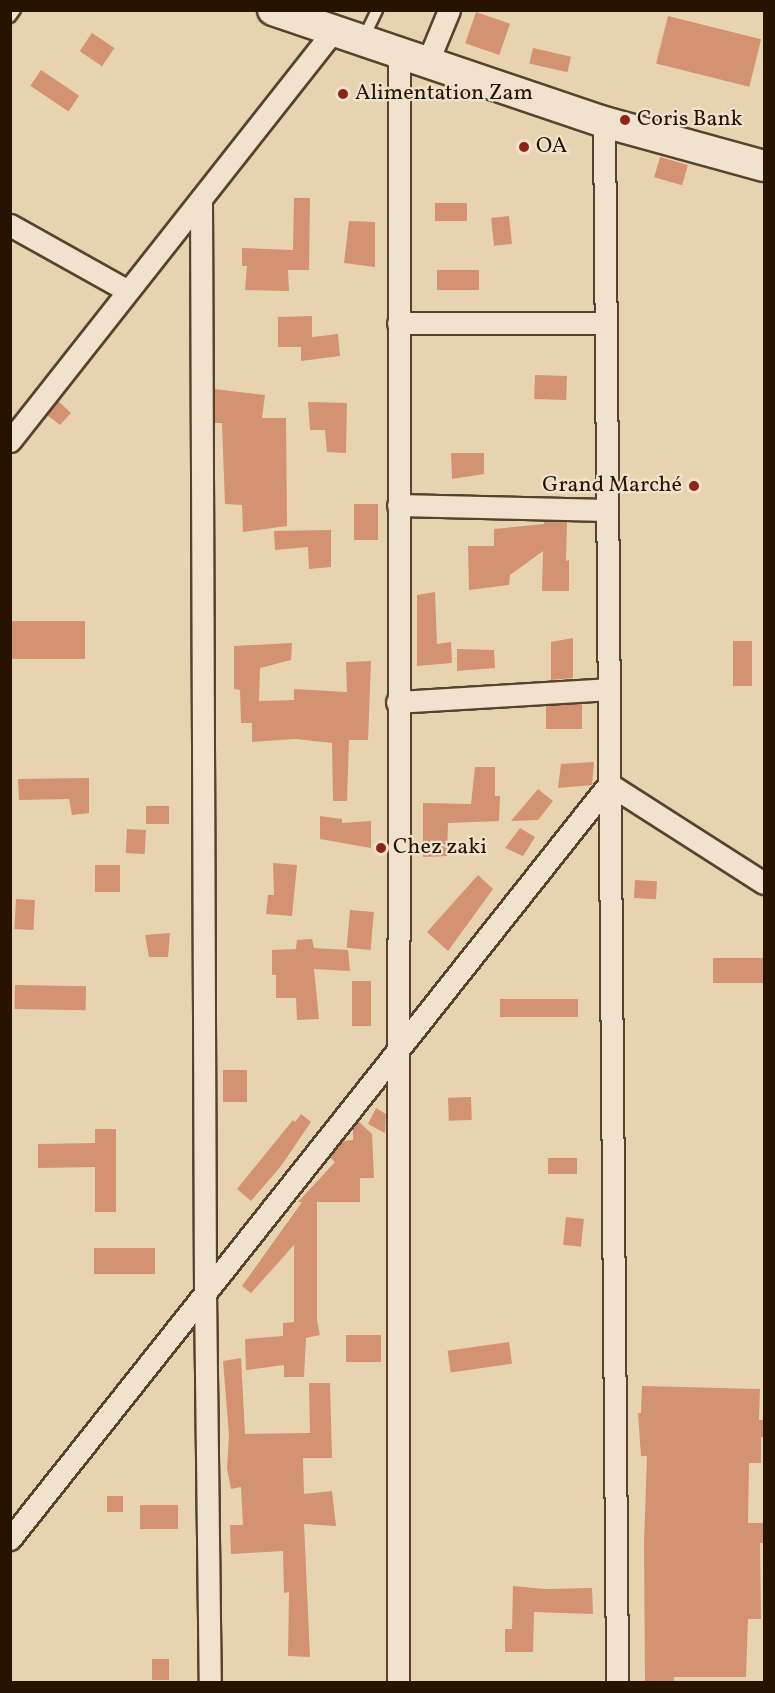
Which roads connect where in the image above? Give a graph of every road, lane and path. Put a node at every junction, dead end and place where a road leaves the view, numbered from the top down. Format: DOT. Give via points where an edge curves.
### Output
graph roads {
  1 [pos="15,10"];
  2 [pos="376,10"];
  3 [pos="449,10"];
  4 [pos="288,13"];
  5 [pos="10,17"];
  6 [pos="334,30"];
  7 [pos="363,39"];
  8 [pos="399,52"];
  9 [pos="428,61"];
  10 [pos="604,122"];
  11 [pos="765,166"];
  12 [pos="201,200"];
  13 [pos="10,225"];
  14 [pos="128,291"];
  15 [pos="398,323"];
  16 [pos="605,323"];
  17 [pos="10,441"];
  18 [pos="398,505"];
  19 [pos="607,510"];
  20 [pos="609,689"];
  21 [pos="397,702"];
  22 [pos="609,784"];
  23 [pos="765,883"];
  24 [pos="398,1049"];
  25 [pos="205,1292"];
  26 [pos="10,1539"];
  27 [pos="210,1683"];
  28 [pos="398,1683"];
  29 [pos="617,1683"];
  1 -- 5 [label="lane"];
  2 -- 7 [label="lane"];
  3 -- 9 [label="street"];
  4 -- 6 [label="main road"];
  6 -- 7 [label="main road"];
  6 -- 12 [label="street"];
  7 -- 8 [label="main road"];
  8 -- 9 [label="main road"];
  8 -- 15 [label="street"];
  9 -- 10 [label="main road"];
  10 -- 11 [label="main road"];
  10 -- 16 [label="street"];
  12 -- 14 [label="street"];
  12 -- 25 [label="street"];
  13 -- 14 [label="street"];
  14 -- 17 [label="street"];
  15 -- 16 [label="street"];
  15 -- 18 [label="street"];
  16 -- 19 [label="street"];
  18 -- 19 [label="street"];
  18 -- 21 [label="street"];
  19 -- 20 [label="street"];
  20 -- 21 [label="street"];
  20 -- 22 [label="street"];
  21 -- 24 [label="street"];
  22 -- 23 [label="street"];
  22 -- 24 [label="street"];
  22 -- 29 [label="street"];
  24 -- 25 [label="street"];
  24 -- 28 [label="street"];
  25 -- 26 [label="street"];
  25 -- 27 [label="street"];
}
